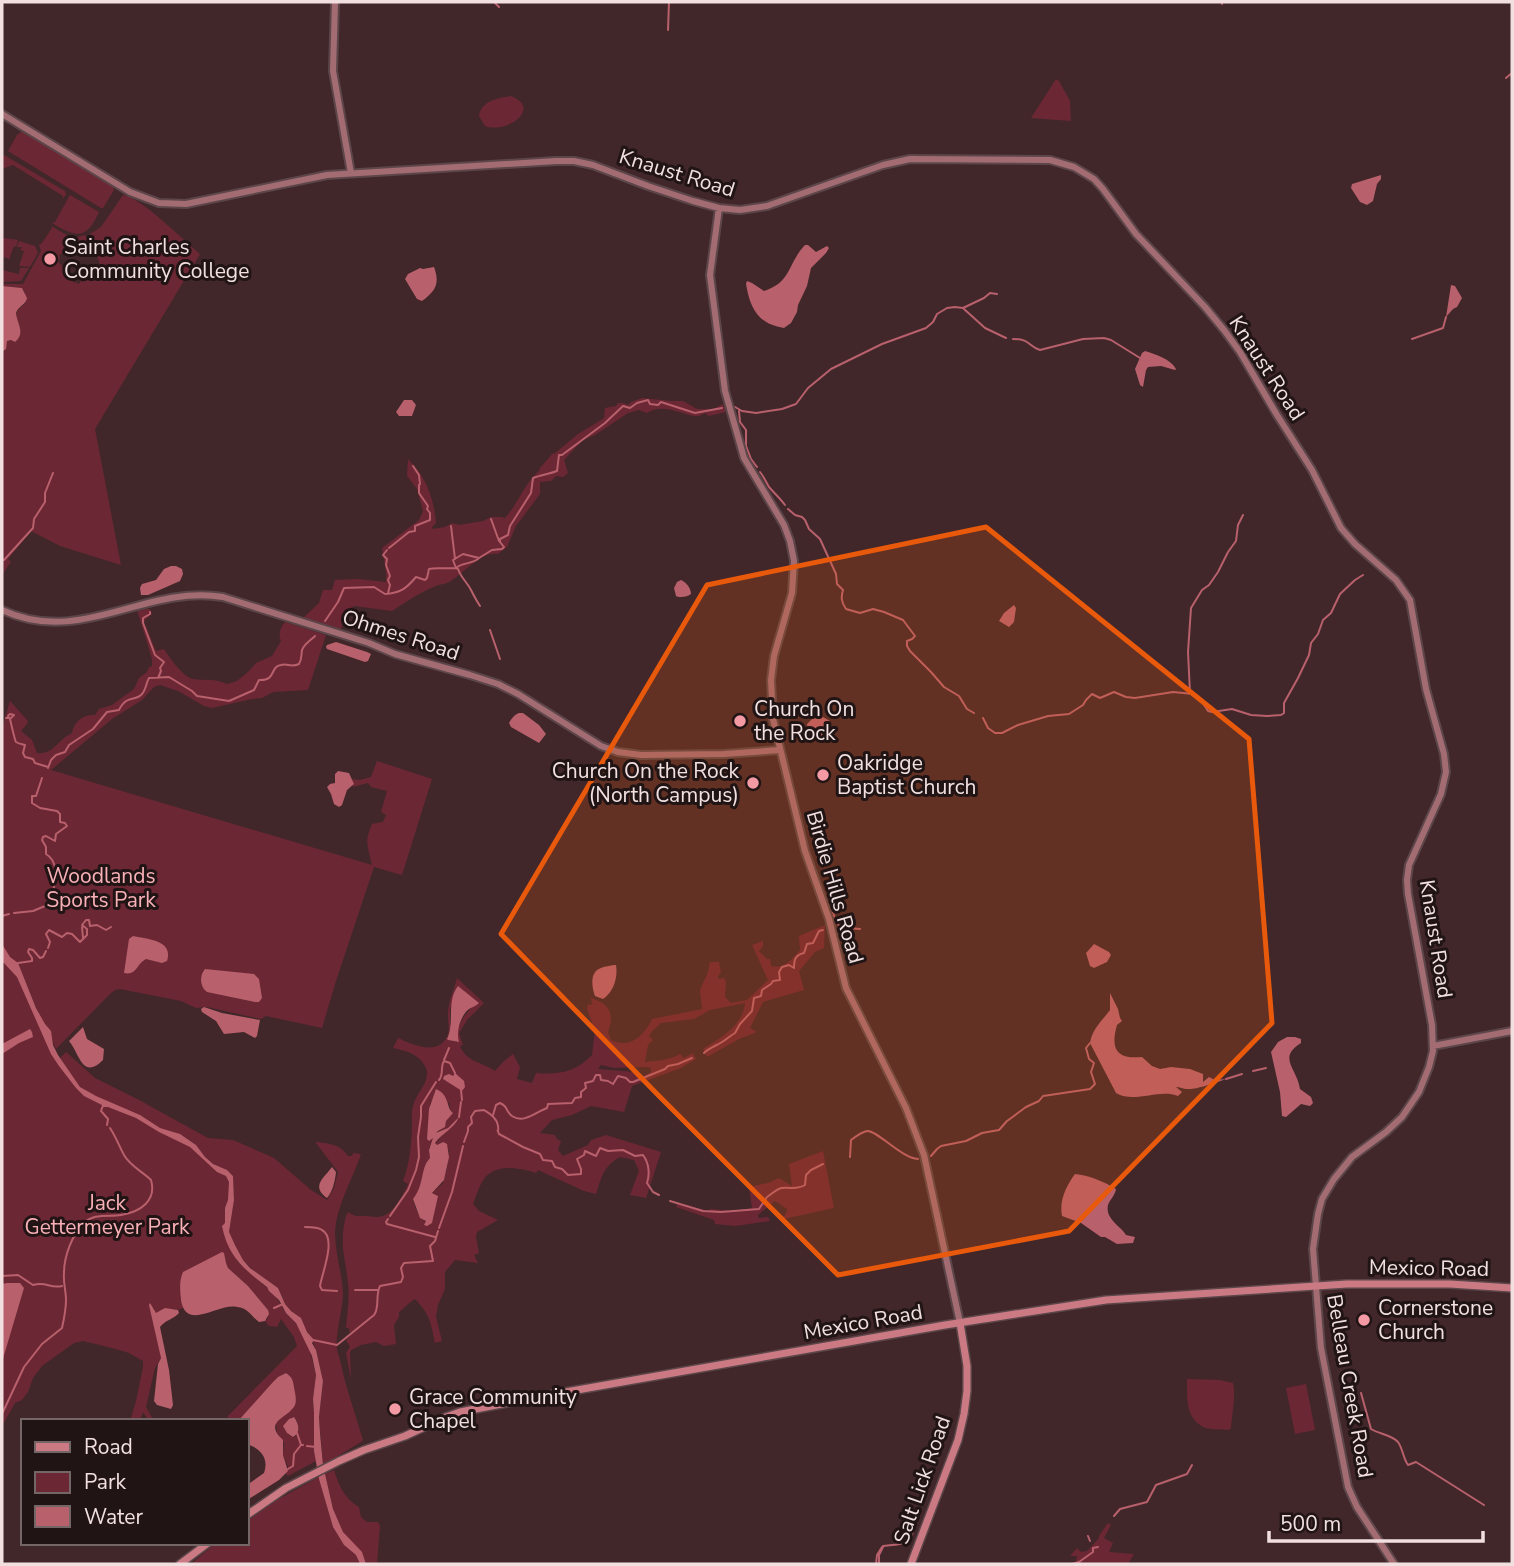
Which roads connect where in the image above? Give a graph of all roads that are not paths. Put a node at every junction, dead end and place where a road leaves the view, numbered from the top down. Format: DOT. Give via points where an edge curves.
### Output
graph roads {
  1 [pos="335,2"];
  2 [pos="2,114"];
  3 [pos="351,173"];
  4 [pos="704,204"];
  5 [pos="719,208"];
  6 [pos="733,210"];
  7 [pos="717,223"];
  8 [pos="2,610"];
  9 [pos="780,750"];
  10 [pos="1512,1031"];
  11 [pos="1433,1046"];
  12 [pos="1315,1286"];
  13 [pos="1512,1288"];
  14 [pos="977,1320"];
  15 [pos="960,1323"];
  16 [pos="945,1325"];
  17 [pos="963,1340"];
  18 [pos="248,1514"];
  19 [pos="205,1545"];
  20 [pos="180,1564"];
  21 [pos="911,1564"];
  22 [pos="1394,1564"];
  1 -- 3 [label="main road" via="332,71"];
  2 -- 3 [label="main road, Knaust Road" via="130,192 164,204 197,203"];
  3 -- 4 [label="main road, Knaust Road" via="574,161"];
  4 -- 5 [label="main road, Knaust Road"];
  4 -- 7 [label="main road"];
  5 -- 6 [label="main road, Knaust Road"];
  5 -- 7 [label="main road, Birdie Hills Road"];
  6 -- 7 [label="main road"];
  6 -- 11 [label="main road, Knaust Road" via="767,206 909,159 1055,161 1079,169 1096,182 1140,239 1214,317 1309,466 1340,528 1400,584 1410,601 1446,767 1443,790 1407,880"];
  7 -- 9 [label="main road, Birdie Hills Road" via="710,279 725,391 744,458 785,525 794,561 792,593 771,680"];
  8 -- 9 [label="main road, Ohmes Road" via="34,621 64,622 178,596 223,597 498,684 618,752"];
  9 -- 15 [label="main road, Birdie Hills Road" via="845,988 921,1146"];
  10 -- 11 [label="main road"];
  11 -- 12 [label="main road, Knaust Road" via="1427,1074 1408,1110 1347,1162 1326,1192 1313,1240"];
  12 -- 13 [label="main road, Mexico Road"];
  12 -- 14 [label="main road, Mexico Road" via="1106,1300"];
  12 -- 22 [label="main road, Belleau Creek Road" via="1321,1348 1348,1488"];
  14 -- 15 [label="main road, Mexico Road"];
  14 -- 17 [label="main road"];
  15 -- 16 [label="main road, Mexico Road"];
  15 -- 17 [label="main road, Salt Lick Road"];
  16 -- 17 [label="main road"];
  16 -- 18 [label="main road, Mexico Road" via="460,1412 334,1464 286,1488"];
  17 -- 21 [label="main road, Salt Lick Road" via="968,1379 962,1425"];
  19 -- 20 [label="main road"];
}
